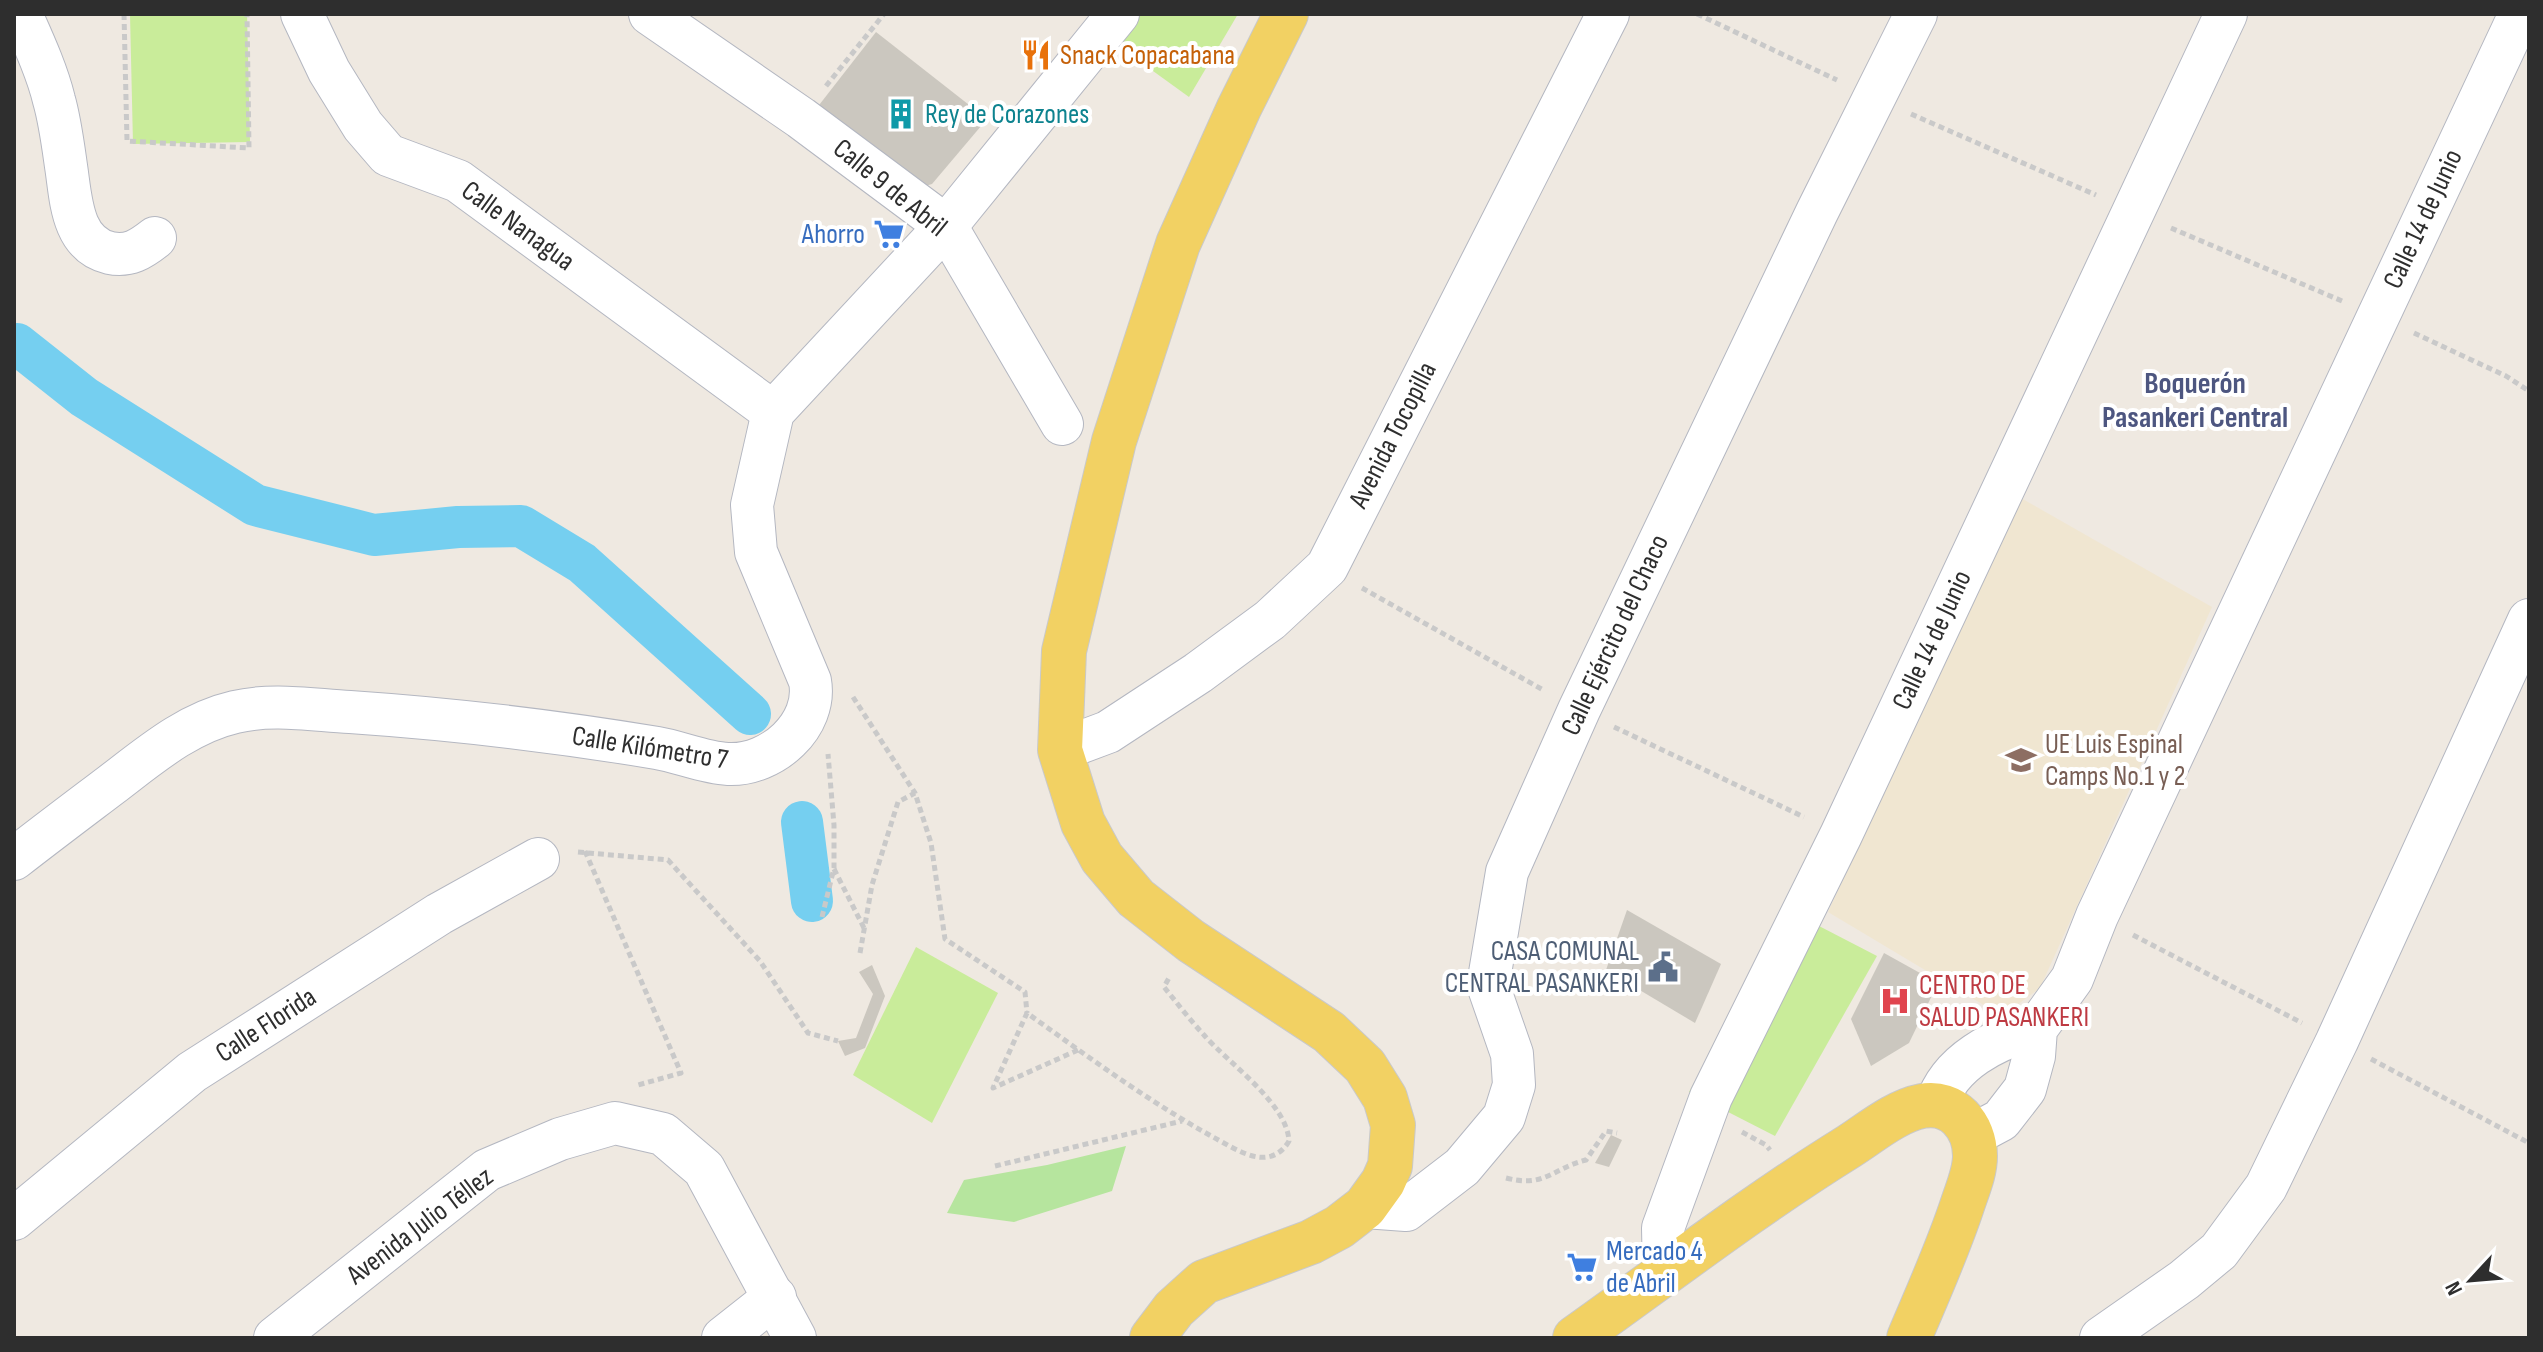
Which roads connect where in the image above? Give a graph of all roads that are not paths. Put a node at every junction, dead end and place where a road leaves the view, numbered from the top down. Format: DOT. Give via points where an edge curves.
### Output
graph roads {
  1 [pos="21,14"];
  2 [pos="302,14"];
  3 [pos="650,14"];
  4 [pos="1118,14"];
  5 [pos="1286,14"];
  6 [pos="1608,14"];
  7 [pos="1916,14"];
  8 [pos="2226,14"];
  9 [pos="2520,14"];
  10 [pos="946,226"];
  11 [pos="155,238"];
  12 [pos="773,412"];
  13 [pos="1062,424"];
  14 [pos="2529,620"];
  15 [pos="1060,750"];
  16 [pos="14,859"];
  17 [pos="538,859"];
  18 [pos="2036,1029"];
  19 [pos="1936,1105"];
  20 [pos="1971,1136"];
  21 [pos="1365,1207"];
  22 [pos="14,1219"];
  23 [pos="1664,1273"];
  24 [pos="775,1297"];
  25 [pos="275,1338"];
  26 [pos="723,1338"];
  27 [pos="795,1338"];
  28 [pos="1152,1338"];
  29 [pos="1575,1338"];
  30 [pos="1909,1338"];
  31 [pos="2101,1338"];
  1 -- 11 [label="street" via="54,100 77,225 89,242 121,255"];
  2 -- 12 [label="street, Calle Nanagua" via="329,71 388,155 458,181"];
  3 -- 10 [label="street, Calle 9 de Abril"];
  4 -- 10 [label="street"];
  5 -- 15 [label="main road" via="1178,244 1114,441 1064,651"];
  6 -- 15 [label="street, Avenida Tocopilla" via="1327,567 1270,620 1198,673 1108,732"];
  7 -- 21 [label="street, Calle Ejército del Chaco" via="1579,710 1507,872 1488,985 1512,1054 1514,1085 1504,1117 1462,1167 1406,1210"];
  8 -- 23 [label="street, Calle 14 de Junio" via="1841,835 1711,1097 1663,1228"];
  9 -- 18 [label="street, Calle 14 de Junio" via="2072,979"];
  10 -- 12 [label="street"];
  10 -- 13 [label="street, Calle 9 de Abril"];
  12 -- 16 [label="street, Calle Kilómetro 7" via="752,505 756,552 812,695 804,724 765,755 728,764 660,748 417,717 279,708 236,711 200,723 166,743"];
  14 -- 31 [label="street" via="2266,1187 2219,1251"];
  15 -- 21 [label="main road" via="1083,823 1102,858 1136,898 1329,1032 1365,1066 1385,1098 1393,1125 1390,1166"];
  17 -- 22 [label="street, Calle Florida" via="439,914 192,1072"];
  18 -- 19 [label="street" via="2008,1035 1979,1052 1948,1079"];
  18 -- 20 [label="street, Calle 14 de Junio" via="2025,1089 2001,1120"];
  19 -- 20 [label="main road" via="1959,1116"];
  19 -- 23 [label="main road" via="1906,1111 1870,1133"];
  20 -- 30 [label="main road" via="1973,1174"];
  21 -- 28 [label="main road" via="1311,1242 1204,1282"];
  23 -- 29 [label="main road"];
  24 -- 25 [label="street, Avenida Julio Téllez" via="704,1169 663,1134 615,1123 487,1170"];
  24 -- 26 [label="street"];
  24 -- 27 [label="street, Avenida Julio Téllez"];
}
